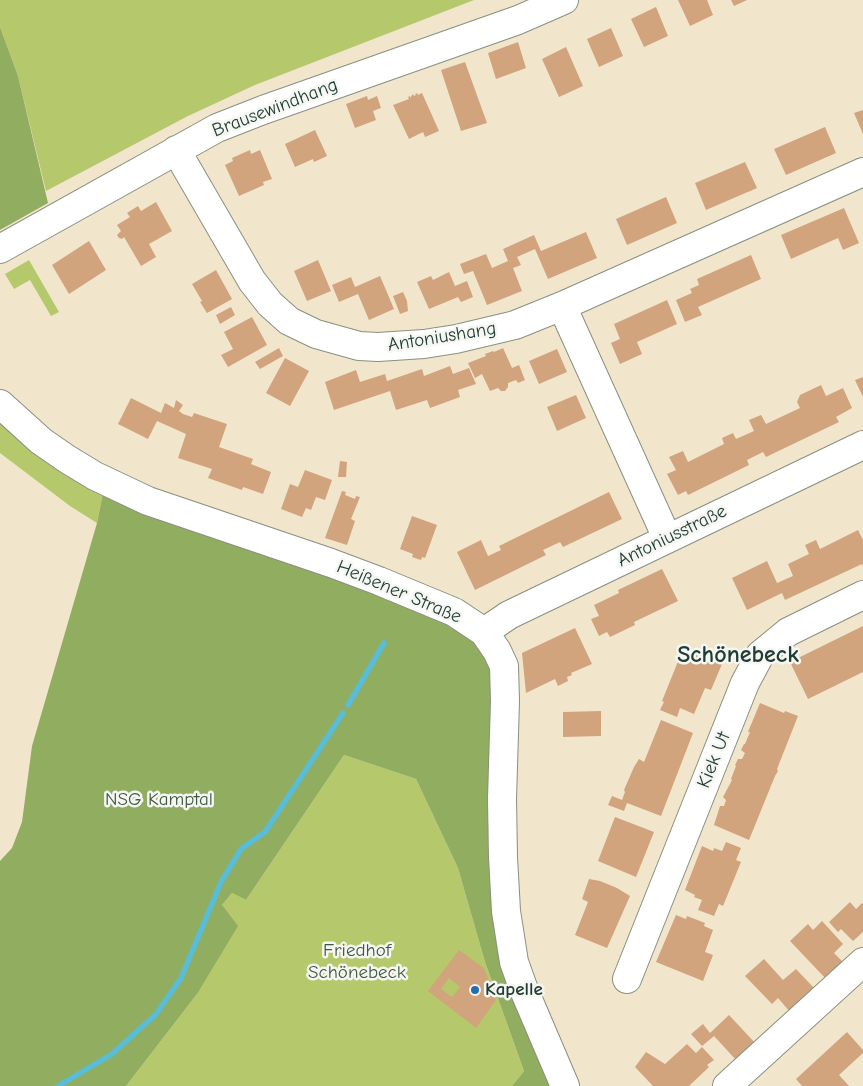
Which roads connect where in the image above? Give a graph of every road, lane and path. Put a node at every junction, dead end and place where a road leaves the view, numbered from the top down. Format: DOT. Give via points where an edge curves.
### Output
graph roads {
  1 [pos="564,0"];
  2 [pos="176,150"];
  3 [pos="863,172"];
  4 [pos="0,249"];
  5 [pos="562,306"];
  6 [pos="0,404"];
  7 [pos="863,445"];
  8 [pos="667,538"];
  9 [pos="863,595"];
  10 [pos="484,632"];
  11 [pos="863,962"];
  12 [pos="627,979"];
  13 [pos="565,1086"];
  14 [pos="727,1086"];
  1 -- 2 [label="street, Brausewindhang" via="518,20 263,110 217,128"];
  2 -- 4 [label="street, Brausewindhang"];
  2 -- 5 [label="street, Antoniushang" via="252,281 289,321 316,334 359,346 424,344 500,329"];
  3 -- 5 [label="street, Antoniushang"];
  5 -- 8 [label="street"];
  6 -- 10 [label="street, Heißener Straße" via="41,441 67,459 148,501 379,581 454,612"];
  7 -- 8 [label="street, Antoniusstraße"];
  8 -- 10 [label="street, Antoniusstraße" via="508,615"];
  9 -- 12 [label="street, Kiek Ut" via="788,632 760,655 745,683"];
  10 -- 13 [label="street, Heißener Straße" via="504,666 503,857 506,911 514,962"];
  11 -- 14 [label="street"];
}
